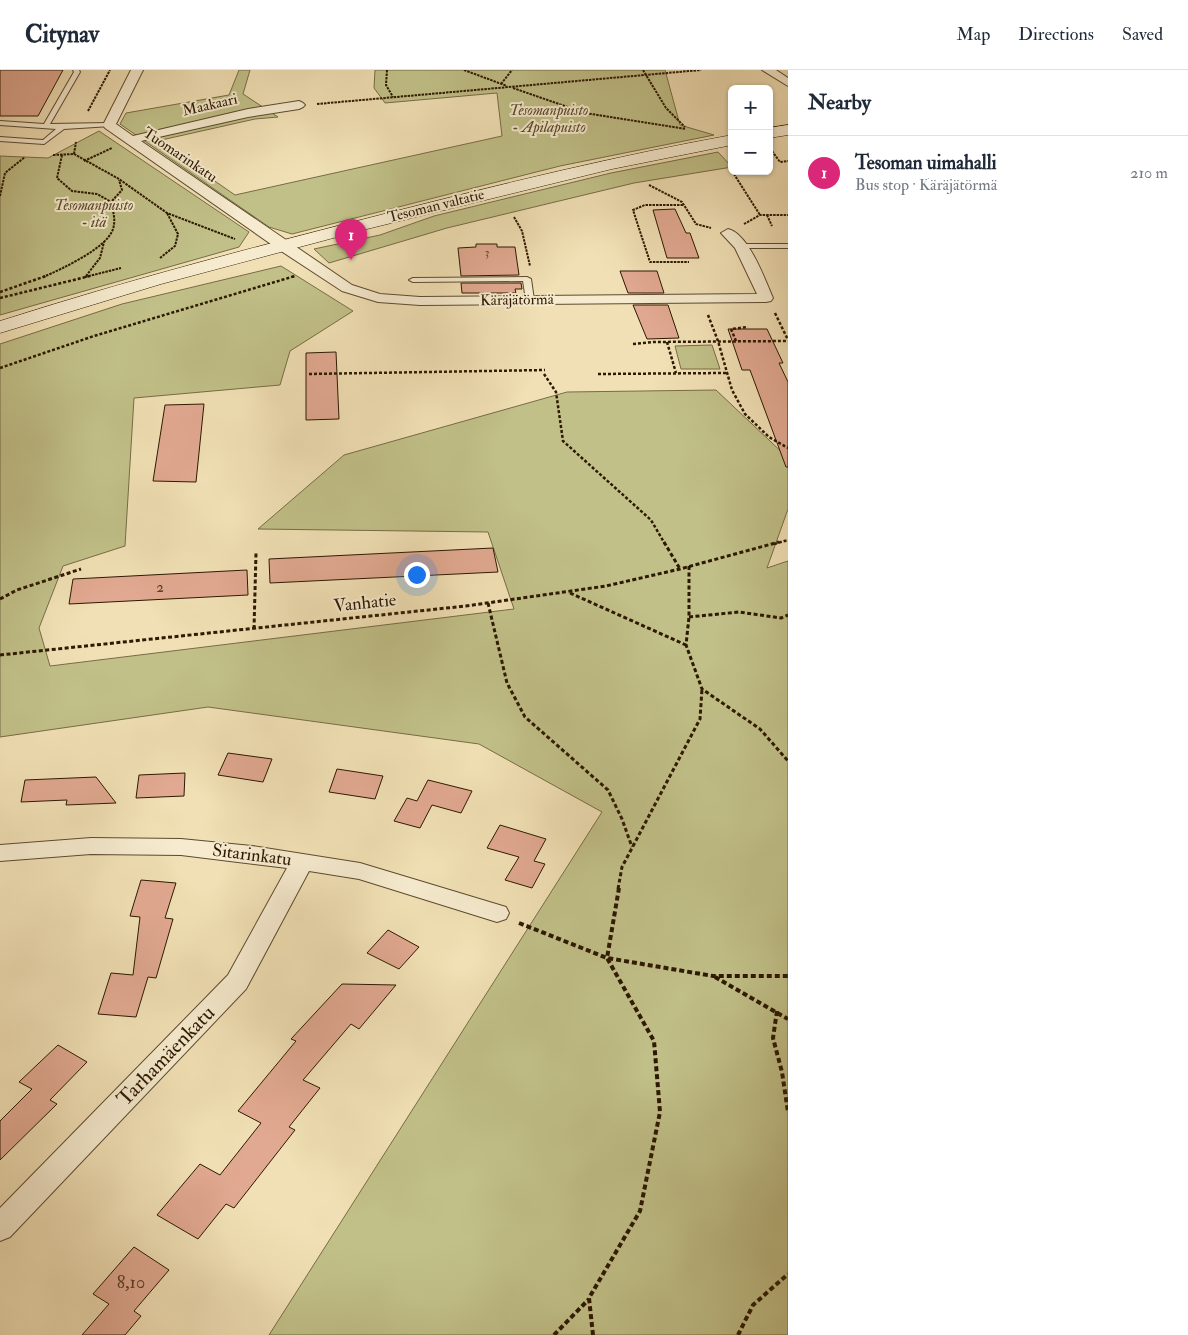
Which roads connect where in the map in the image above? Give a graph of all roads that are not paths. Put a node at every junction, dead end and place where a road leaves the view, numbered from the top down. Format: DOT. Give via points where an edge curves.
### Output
graph roads {
  1 [pos="76,70"];
  2 [pos="137,70"];
  3 [pos="768,70"];
  4 [pos="788,83"];
  5 [pos="299,105"];
  6 [pos="0,123"];
  7 [pos="109,125"];
  8 [pos="46,126"];
  9 [pos="62,126"];
  10 [pos="788,130"];
  11 [pos="773,132"];
  12 [pos="0,139"];
  13 [pos="132,141"];
  14 [pos="728,141"];
  15 [pos="728,233"];
  16 [pos="284,246"];
  17 [pos="741,246"];
  18 [pos="788,246"];
  19 [pos="413,280"];
  20 [pos="530,300"];
  21 [pos="0,327"];
  22 [pos="0,853"];
  23 [pos="302,862"];
  24 [pos="497,913"];
  25 [pos="0,1228"];
  1 -- 8 [label="lane"];
  2 -- 7 [label="street"];
  3 -- 4 [label="street"];
  5 -- 13 [label="street, Maakaari" via="248,113"];
  6 -- 8 [label="lane"];
  7 -- 9 [label="lane"];
  7 -- 13 [label="street, Tuomarinkatu"];
  8 -- 9 [label="lane"];
  9 -- 12 [label="lane" via="44,142"];
  10 -- 11 [label="main road"];
  13 -- 16 [label="street, Tuomarinkatu"];
  14 -- 16 [label="main road, Tesoman valtatie" via="528,183"];
  15 -- 17 [label="street"];
  16 -- 20 [label="street, Käräjätörmä" via="348,288 378,298"];
  16 -- 21 [label="main road, Tesoman valtatie"];
  17 -- 18 [label="lane"];
  17 -- 20 [label="street, Käräjätörmä" via="766,298"];
  19 -- 20 [label="lane" via="527,279"];
  22 -- 23 [label="street, Sitarinkatu" via="91,846 181,847"];
  23 -- 24 [label="street, Sitarinkatu" via="360,871"];
  23 -- 25 [label="street, Tarhamäenkatu" via="237,982"];
}
